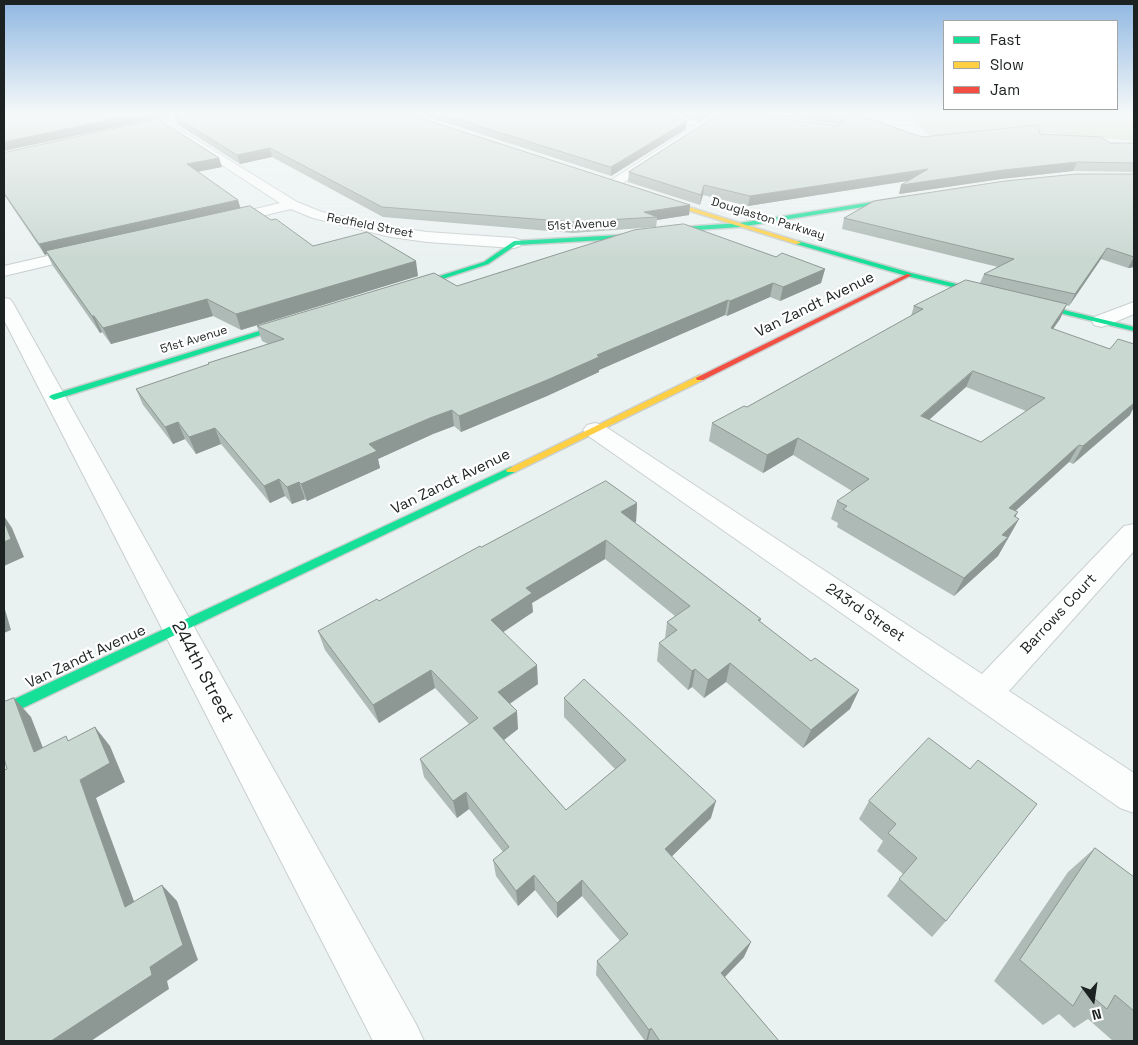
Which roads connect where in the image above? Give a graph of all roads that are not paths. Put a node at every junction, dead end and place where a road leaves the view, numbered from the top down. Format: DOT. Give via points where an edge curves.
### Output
graph roads {
  1 [pos="221,162"];
  2 [pos="642,162"];
  3 [pos="607,183"];
  4 [pos="915,198"];
  5 [pos="292,205"];
  6 [pos="205,225"];
  7 [pos="740,225"];
  8 [pos="514,243"];
  9 [pos="98,250"];
  10 [pos="4,271"];
  11 [pos="908,275"];
  12 [pos="392,293"];
  13 [pos="4,303"];
  14 [pos="1134,308"];
  15 [pos="306,319"];
  16 [pos="1101,321"];
  17 [pos="1134,329"];
  18 [pos="54,397"];
  19 [pos="595,430"];
  20 [pos="1134,533"];
  21 [pos="179,630"];
  22 [pos="985,694"];
  23 [pos="4,712"];
  24 [pos="1134,796"];
  25 [pos="399,1041"];
  1 -- 5 [label="street, Redfield Street"];
  2 -- 3 [label="street"];
  3 -- 7 [label="street, Douglaston Parkway"];
  4 -- 7 [label="street, 51st Avenue"];
  5 -- 6 [label="street"];
  5 -- 8 [label="street, Redfield Street" via="318,215 391,232"];
  7 -- 8 [label="street, 51st Avenue" via="638,236"];
  7 -- 11 [label="street, Douglaston Parkway"];
  8 -- 12 [label="street" via="486,264"];
  9 -- 10 [label="street"];
  11 -- 16 [label="street, Douglaston Parkway"];
  11 -- 19 [label="street, Van Zandt Avenue"];
  13 -- 18 [label="street, 244th Street"];
  14 -- 16 [label="street"];
  15 -- 18 [label="street, 51st Avenue"];
  16 -- 17 [label="street, Douglaston Parkway"];
  18 -- 21 [label="street, 244th Street"];
  19 -- 21 [label="street, Van Zandt Avenue"];
  19 -- 22 [label="street, 243rd Street"];
  20 -- 22 [label="street, Barrows Court"];
  21 -- 23 [label="street, Van Zandt Avenue"];
  21 -- 25 [label="street, 244th Street"];
  22 -- 24 [label="street, 243rd Street"];
}
